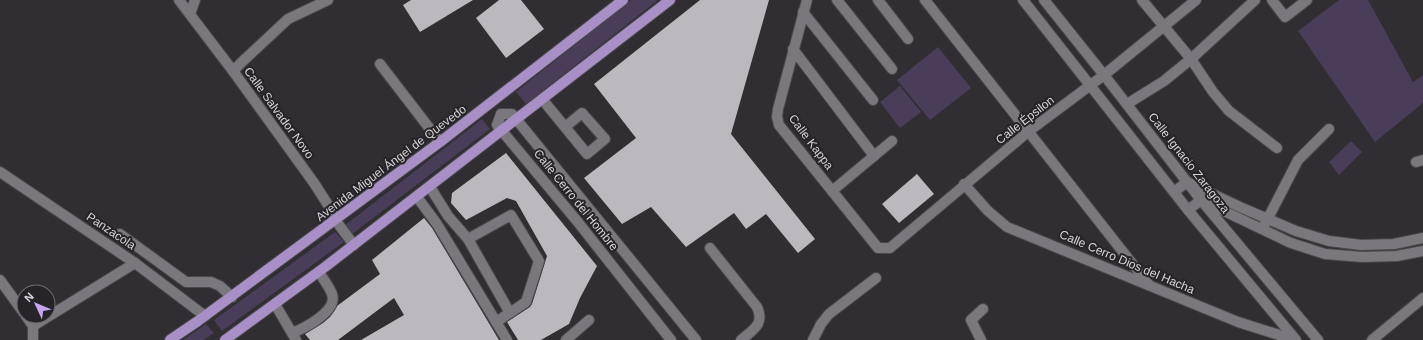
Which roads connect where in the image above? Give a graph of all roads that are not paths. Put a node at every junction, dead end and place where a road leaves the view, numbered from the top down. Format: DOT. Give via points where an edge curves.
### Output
graph roads {
  1 [pos="178,0"];
  2 [pos="196,0"];
  3 [pos="328,0"];
  4 [pos="623,0"];
  5 [pos="670,0"];
  6 [pos="807,0"];
  7 [pos="837,0"];
  8 [pos="878,0"];
  9 [pos="925,0"];
  10 [pos="1023,0"];
  11 [pos="1044,0"];
  12 [pos="1142,0"];
  13 [pos="1196,0"];
  14 [pos="1255,0"];
  15 [pos="1272,0"];
  16 [pos="1307,0"];
  17 [pos="803,12"];
  18 [pos="190,14"];
  19 [pos="1164,26"];
  20 [pos="908,39"];
  21 [pos="793,49"];
  22 [pos="1191,59"];
  23 [pos="380,64"];
  24 [pos="892,69"];
  25 [pos="233,71"];
  26 [pos="1104,75"];
  27 [pos="1090,86"];
  28 [pos="542,99"];
  29 [pos="873,100"];
  30 [pos="491,103"];
  31 [pos="1127,104"];
  32 [pos="501,114"];
  33 [pos="516,119"];
  34 [pos="565,127"];
  35 [pos="1329,129"];
  36 [pos="502,130"];
  37 [pos="1029,131"];
  38 [pos="892,141"];
  39 [pos="440,142"];
  40 [pos="1277,148"];
  41 [pos="874,156"];
  42 [pos="0,172"];
  43 [pos="1187,182"];
  44 [pos="964,184"];
  45 [pos="430,187"];
  46 [pos="832,191"];
  47 [pos="1174,192"];
  48 [pos="417,197"];
  49 [pos="1201,200"];
  50 [pos="1188,210"];
  51 [pos="1267,218"];
  52 [pos="336,221"];
  53 [pos="1261,230"];
  54 [pos="120,234"];
  55 [pos="1423,238"];
  56 [pos="468,239"];
  57 [pos="871,239"];
  58 [pos="354,245"];
  59 [pos="710,248"];
  60 [pos="1423,251"];
  61 [pos="134,263"];
  62 [pos="319,272"];
  63 [pos="876,278"];
  64 [pos="0,280"];
  65 [pos="1149,285"];
  66 [pos="655,290"];
  67 [pos="232,297"];
  68 [pos="1423,298"];
  69 [pos="16,302"];
  70 [pos="641,302"];
  71 [pos="275,304"];
  72 [pos="983,309"];
  73 [pos="510,313"];
  74 [pos="205,316"];
  75 [pos="589,320"];
  76 [pos="496,322"];
  77 [pos="33,326"];
  78 [pos="1311,332"];
  79 [pos="294,336"];
  80 [pos="33,340"];
  81 [pos="170,340"];
  82 [pos="226,340"];
  83 [pos="507,340"];
  84 [pos="566,340"];
  85 [pos="671,340"];
  86 [pos="696,340"];
  87 [pos="741,340"];
  88 [pos="813,340"];
  89 [pos="981,340"];
  90 [pos="1296,340"];
  91 [pos="1318,340"];
  92 [pos="1372,340"];
  1 -- 18 [label="street, Calle Salvador Novo"];
  2 -- 18 [label="street"];
  3 -- 25 [label="street" via="288,19"];
  4 -- 30 [label="main road, Avenida Miguel Ángel de Quevedo"];
  5 -- 28 [label="main road"];
  6 -- 17 [label="street, Calle Kappa"];
  7 -- 24 [label="street"];
  8 -- 20 [label="street"];
  9 -- 37 [label="street"];
  10 -- 27 [label="street"];
  11 -- 26 [label="street, Calle Ignacio Zaragoza"];
  12 -- 19 [label="street"];
  13 -- 19 [label="street, Calle Épsilon"];
  14 -- 22 [label="street"];
  15 -- 16 [label="street" via="1285,17"];
  17 -- 21 [label="street, Calle Kappa"];
  17 -- 29 [label="street"];
  18 -- 25 [label="street, Calle Salvador Novo"];
  19 -- 22 [label="street"];
  19 -- 26 [label="street, Calle Épsilon"];
  21 -- 41 [label="street"];
  21 -- 46 [label="street, Calle Kappa" via="778,110 779,125"];
  22 -- 31 [label="street" via="1164,81"];
  22 -- 40 [label="street" via="1229,111"];
  23 -- 39 [label="street"];
  25 -- 52 [label="street, Calle Salvador Novo" via="317,188"];
  26 -- 27 [label="street, Calle Épsilon"];
  26 -- 31 [label="street, Calle Ignacio Zaragoza"];
  27 -- 37 [label="street, Calle Épsilon"];
  27 -- 47 [label="street"];
  28 -- 33 [label="main road"];
  28 -- 34 [label="street"];
  30 -- 32 [label="street"];
  30 -- 39 [label="main road, Avenida Miguel Ángel de Quevedo"];
  31 -- 43 [label="street, Calle Ignacio Zaragoza"];
  32 -- 33 [label="street" via="512,114"];
  32 -- 36 [label="street" via="497,125"];
  33 -- 36 [label="main road"];
  33 -- 66 [label="street, Calle Cerro del Hombre"];
  35 -- 51 [label="street" via="1298,160"];
  36 -- 45 [label="main road"];
  36 -- 70 [label="street, Calle Cerro del Hombre"];
  37 -- 44 [label="street, Calle Épsilon"];
  37 -- 65 [label="street"];
  38 -- 41 [label="street"];
  39 -- 52 [label="main road, Avenida Miguel Ángel de Quevedo"];
  41 -- 46 [label="street"];
  42 -- 61 [label="street, Panzacola"];
  43 -- 47 [label="street"];
  43 -- 49 [label="street, Calle Ignacio Zaragoza"];
  43 -- 51 [label="street"];
  44 -- 57 [label="street, Calle Épsilon" via="890,248 878,248"];
  44 -- 65 [label="street, Calle Cerro Dios del Hacha" via="988,211 1007,227"];
  45 -- 48 [label="main road"];
  45 -- 56 [label="street" via="448,216"];
  46 -- 57 [label="street, Calle Kappa"];
  47 -- 50 [label="street"];
  48 -- 58 [label="main road"];
  48 -- 76 [label="street"];
  49 -- 50 [label="street"];
  49 -- 53 [label="street"];
  49 -- 78 [label="street, Calle Ignacio Zaragoza"];
  50 -- 90 [label="street"];
  51 -- 53 [label="street"];
  51 -- 55 [label="street" via="1328,241 1362,245 1394,244"];
  52 -- 58 [label="street, Calle Salvador Novo"];
  52 -- 67 [label="main road, Avenida Miguel Ángel de Quevedo"];
  53 -- 60 [label="street" via="1325,254 1397,256"];
  54 -- 67 [label="street" via="186,282 211,282"];
  56 -- 73 [label="street"];
  56 -- 73 [label="street" via="511,215 538,261 526,302"];
  58 -- 62 [label="main road"];
  59 -- 87 [label="street" via="760,314 760,321 756,327"];
  61 -- 74 [label="street, Panzacola"];
  61 -- 77 [label="street"];
  62 -- 71 [label="main road"];
  62 -- 79 [label="street" via="332,295 333,304"];
  63 -- 88 [label="street" via="829,314"];
  64 -- 69 [label="street"];
  65 -- 90 [label="street, Calle Cerro Dios del Hacha" via="1238,322"];
  66 -- 70 [label="street"];
  66 -- 86 [label="street, Calle Cerro del Hombre"];
  67 -- 74 [label="main road, Avenida Miguel Ángel de Quevedo"];
  68 -- 92 [label="street"];
  70 -- 85 [label="street, Calle Cerro del Hombre"];
  71 -- 79 [label="street"];
  71 -- 82 [label="main road"];
  72 -- 89 [label="street" via="971,320"];
  73 -- 76 [label="street"];
  74 -- 81 [label="main road, Avenida Miguel Ángel de Quevedo"];
  75 -- 84 [label="street"];
  76 -- 83 [label="street"];
  77 -- 80 [label="street"];
  78 -- 90 [label="street"];
  78 -- 91 [label="street, Calle Ignacio Zaragoza"];
}
